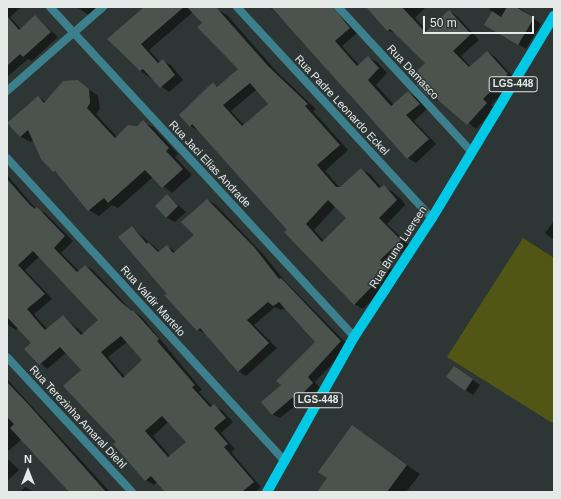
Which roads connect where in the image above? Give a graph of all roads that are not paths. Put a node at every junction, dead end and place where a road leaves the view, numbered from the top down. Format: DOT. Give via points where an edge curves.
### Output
graph roads {
  1 [pos="50,7"];
  2 [pos="103,7"];
  3 [pos="237,7"];
  4 [pos="338,7"];
  5 [pos="554,16"];
  6 [pos="73,32"];
  7 [pos="7,91"];
  8 [pos="472,152"];
  9 [pos="7,158"];
  10 [pos="432,218"];
  11 [pos="354,337"];
  12 [pos="7,356"];
  13 [pos="284,460"];
  14 [pos="132,492"];
  15 [pos="267,492"];
  1 -- 6 [label="street, Rua Jaci Elias Andrade"];
  2 -- 6 [label="street"];
  3 -- 10 [label="street, Rua Padre Leonardo Eckel"];
  4 -- 8 [label="street, Rua Damasco"];
  5 -- 8 [label="main road, Rua Bruno Luersen / LGS-448"];
  6 -- 7 [label="street"];
  6 -- 11 [label="street, Rua Jaci Elias Andrade"];
  8 -- 10 [label="main road, Rua Bruno Luersen / LGS-448"];
  9 -- 13 [label="street, Rua Valdir Martelo"];
  10 -- 11 [label="main road, Rua Bruno Luersen / LGS-448"];
  11 -- 13 [label="main road, Rua Bruno Luersen / LGS-448"];
  12 -- 14 [label="street, Rua Terezinha Amaral Diehl"];
  13 -- 15 [label="main road, Rua Bruno Luersen / LGS-448"];
}
